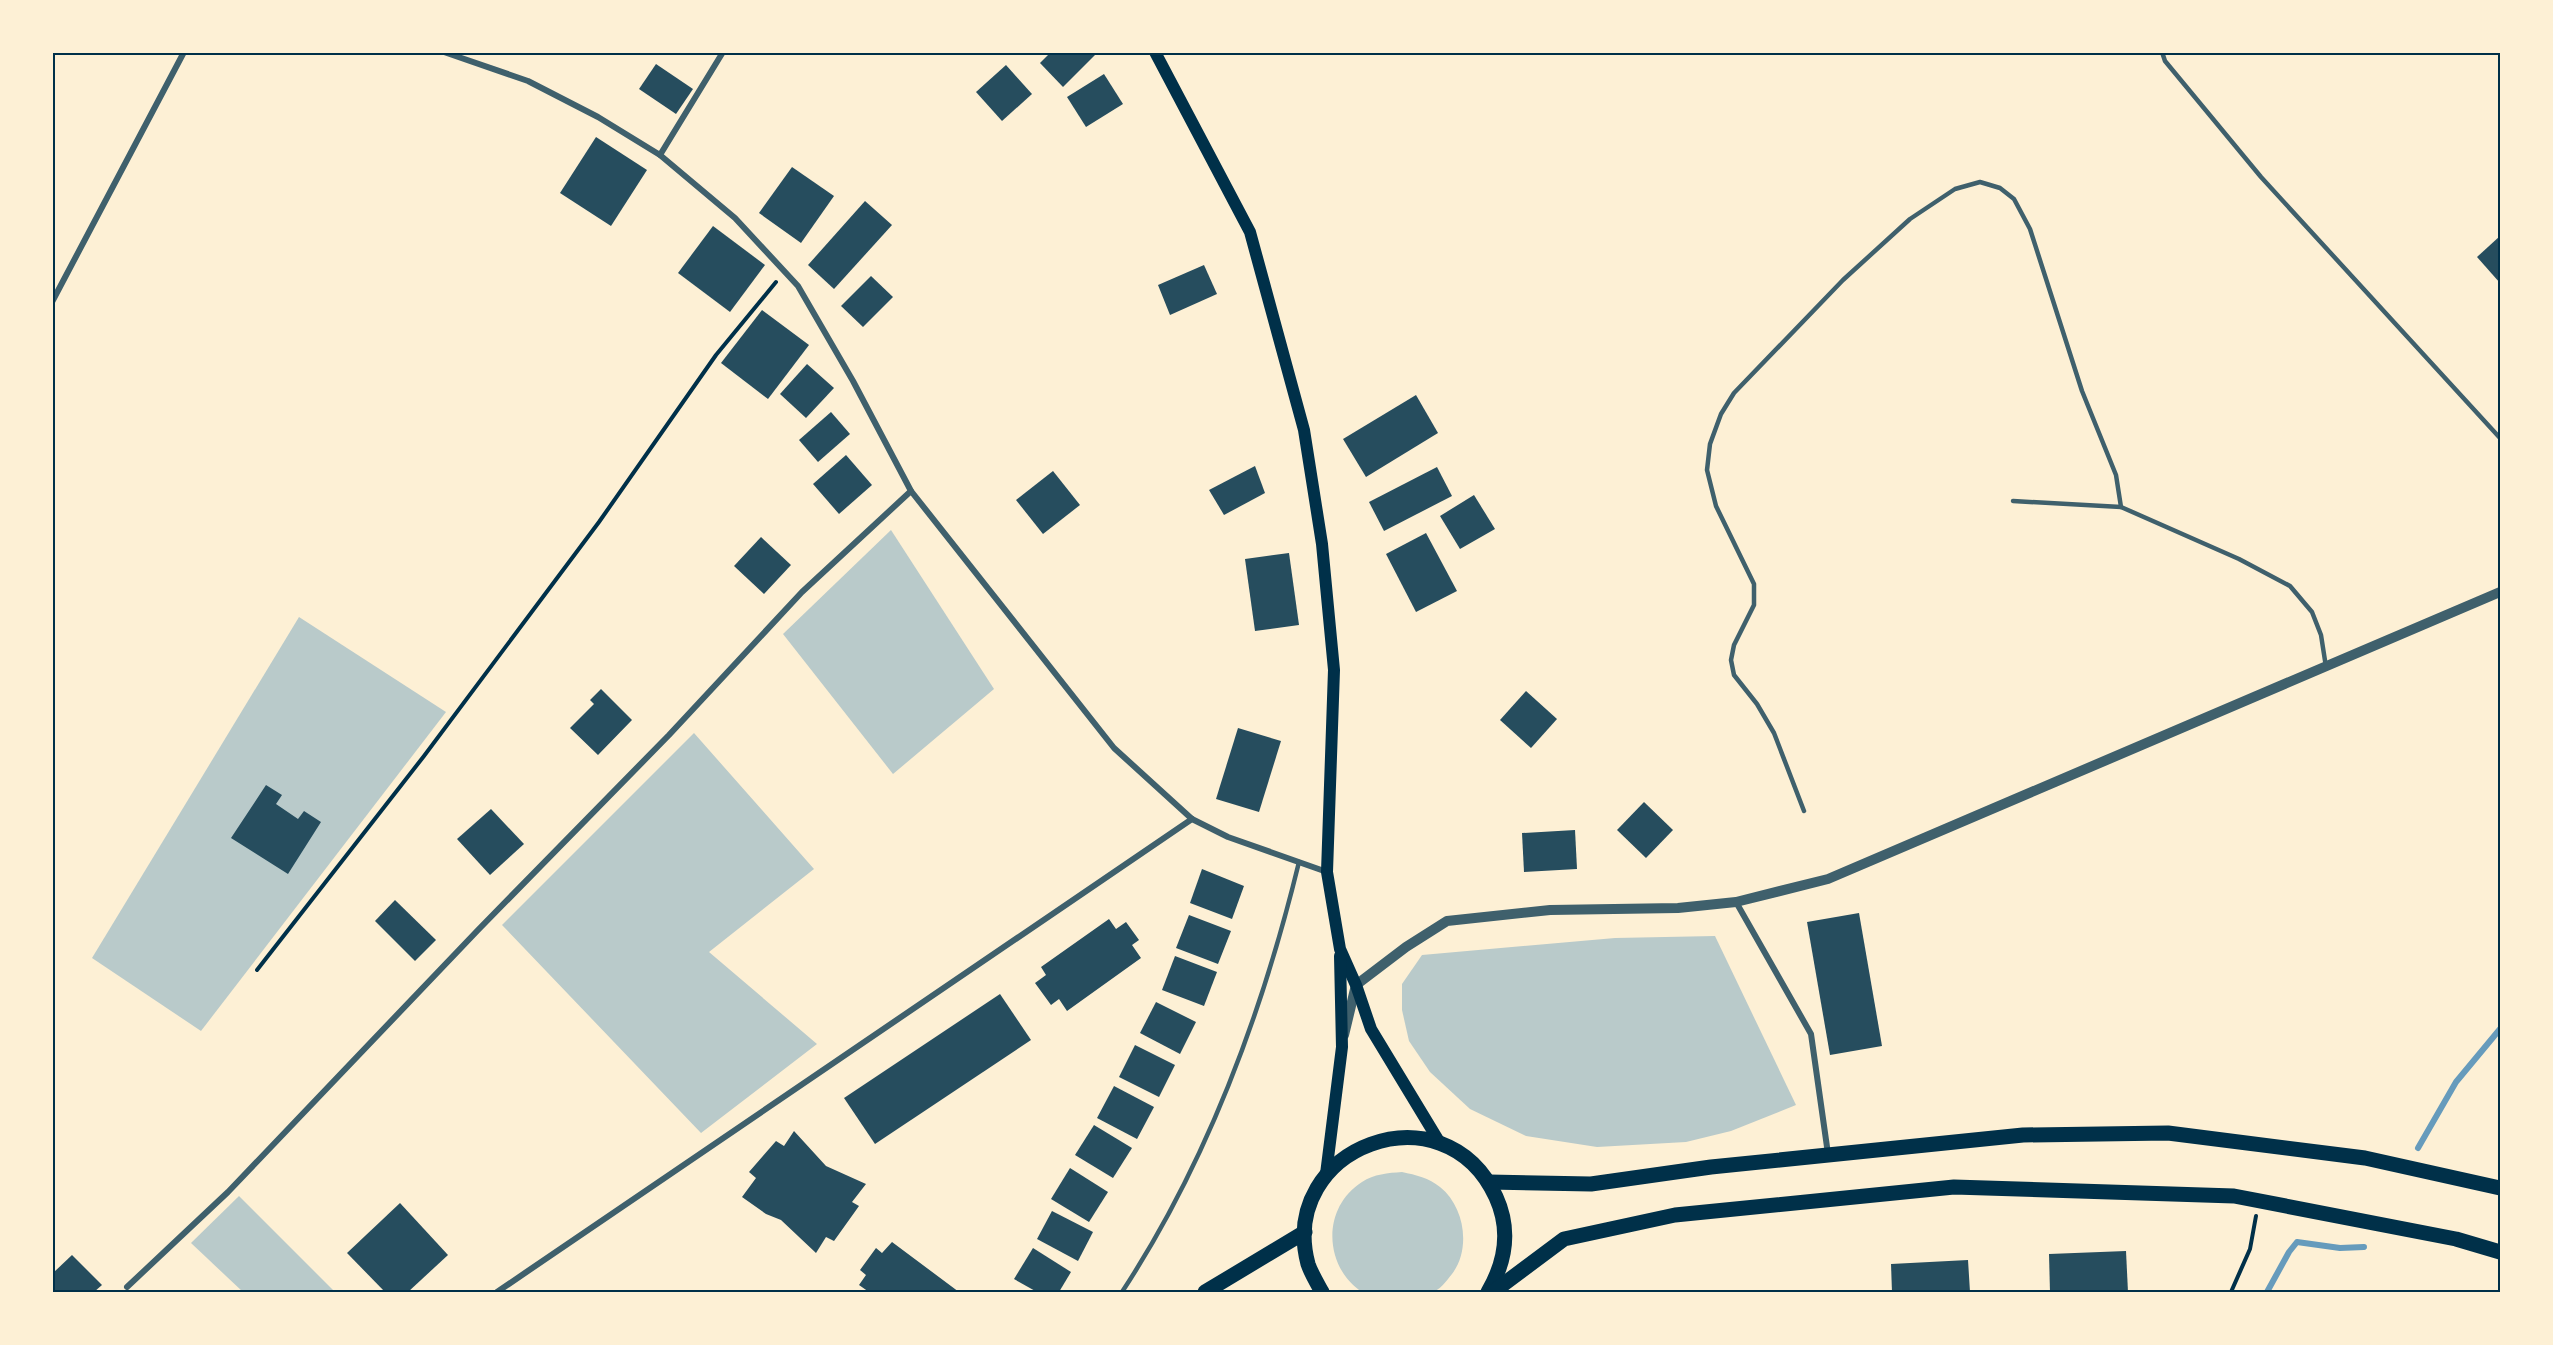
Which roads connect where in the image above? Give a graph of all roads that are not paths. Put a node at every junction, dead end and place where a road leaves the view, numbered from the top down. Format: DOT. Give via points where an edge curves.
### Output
graph roads {
  1 [pos="184,52"];
  2 [pos="444,52"];
  3 [pos="723,52"];
  4 [pos="1155,52"];
  5 [pos="2162,52"];
  6 [pos="660,155"];
  7 [pos="52,302"];
  8 [pos="2500,438"];
  9 [pos="911,491"];
  10 [pos="2013,501"];
  11 [pos="2121,507"];
  12 [pos="2500,592"];
  13 [pos="2326,666"];
  14 [pos="1804,811"];
  15 [pos="1192,819"];
  16 [pos="1299,862"];
  17 [pos="1327,872"];
  18 [pos="1736,902"];
  19 [pos="1340,949"];
  20 [pos="1356,985"];
  21 [pos="1341,1047"];
  22 [pos="1440,1143"];
  23 [pos="1828,1155"];
  24 [pos="1326,1174"];
  25 [pos="1489,1182"];
  26 [pos="2500,1188"];
  27 [pos="1305,1232"];
  28 [pos="2500,1252"];
  29 [pos="127,1287"];
  30 [pos="122,1293"];
  31 [pos="497,1293"];
  32 [pos="1122,1293"];
  33 [pos="1204,1293"];
  34 [pos="1322,1293"];
  35 [pos="1488,1293"];
  36 [pos="1493,1293"];
  1 -- 7 [label="street"];
  2 -- 6 [label="street" via="528,81"];
  3 -- 6 [label="street"];
  4 -- 17 [label="main road" via="1250,232 1304,430 1322,544 1334,670"];
  5 -- 8 [label="lane" via="2165,61 2261,177"];
  6 -- 9 [label="street" via="735,218 798,286 854,381"];
  9 -- 15 [label="street" via="1114,748"];
  9 -- 29 [label="street" via="802,592 228,1192"];
  10 -- 11 [label="lane"];
  11 -- 13 [label="lane" via="2290,586 2312,612"];
  11 -- 14 [label="lane" via="2116,475 2082,391 2030,229 2014,199 2000,188 1980,183 1955,189 1910,219 1843,280 1734,393 1710,444 1707,470 1716,507 1754,584 1754,605 1731,660 1734,675 1774,733"];
  12 -- 13 [label="street"];
  13 -- 18 [label="street" via="1828,879"];
  15 -- 16 [label="street" via="1228,837"];
  15 -- 31 [label="street"];
  16 -- 17 [label="street"];
  16 -- 32 [label="lane" via="1267,981 1231,1081 1187,1179"];
  17 -- 19 [label="main road"];
  18 -- 20 [label="street" via="1678,908 1550,910 1447,921"];
  18 -- 23 [label="street" via="1811,1034"];
  19 -- 20 [label="main road"];
  19 -- 21 [label="main road"];
  20 -- 21 [label="street"];
  20 -- 22 [label="main road" via="1371,1029"];
  21 -- 24 [label="main road"];
  22 -- 24 [label="highway" via="1410,1137 1378,1140 1350,1153"];
  22 -- 25 [label="highway" via="1468,1159"];
  23 -- 25 [label="highway" via="1591,1184"];
  23 -- 26 [label="highway" via="2023,1135 2168,1133 2365,1158"];
  24 -- 27 [label="highway" via="1311,1202"];
  25 -- 35 [label="highway" via="1502,1210 1506,1241 1500,1272"];
  27 -- 33 [label="highway"];
  27 -- 34 [label="highway" via="1308,1264"];
  28 -- 36 [label="highway" via="2456,1239 2234,1196 1954,1187 1675,1215 1564,1239"];
  29 -- 30 [label="lane"];
}
